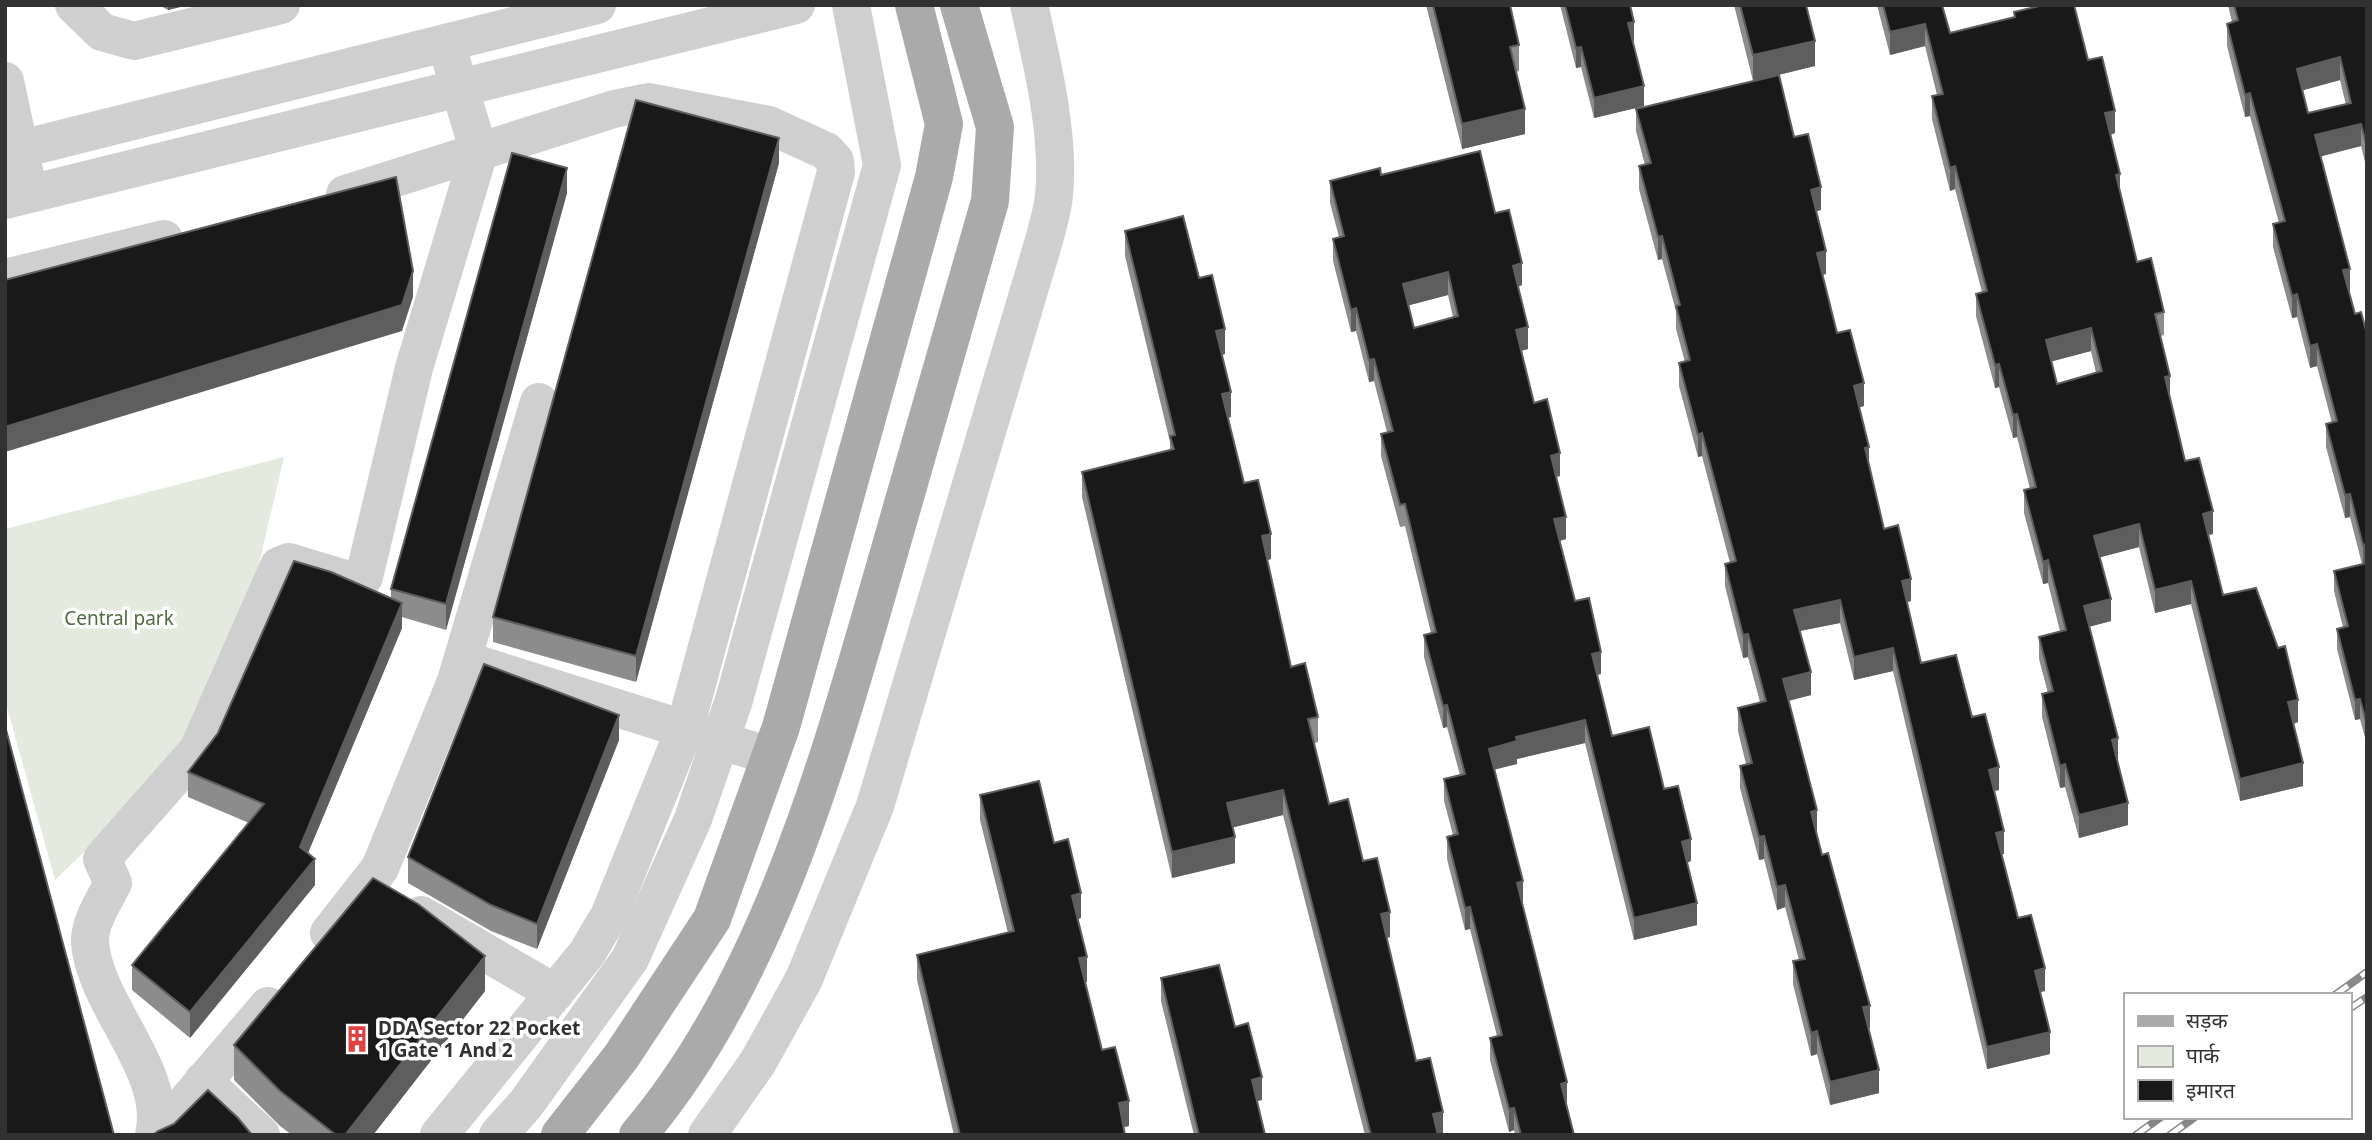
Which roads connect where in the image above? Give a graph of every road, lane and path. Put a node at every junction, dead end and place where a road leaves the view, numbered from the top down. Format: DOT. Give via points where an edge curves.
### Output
graph roads {
  1 [pos="74,5"];
  2 [pos="281,5"];
  3 [pos="597,5"];
  4 [pos="796,5"];
  5 [pos="851,5"];
  6 [pos="914,5"];
  7 [pos="959,5"];
  8 [pos="1029,5"];
  9 [pos="446,43"];
  10 [pos="5,82"];
  11 [pos="459,86"];
  12 [pos="13,152"];
  13 [pos="479,152"];
  14 [pos="17,197"];
  15 [pos="308,204"];
  16 [pos="202,230"];
  17 [pos="5,278"];
  18 [pos="539,402"];
  19 [pos="462,660"];
  20 [pos="703,733"];
  21 [pos="771,755"];
  22 [pos="367,884"];
  23 [pos="555,992"];
  24 [pos="203,1081"];
  25 [pos="156,1135"];
  26 [pos="261,1135"];
  27 [pos="439,1135"];
  28 [pos="498,1135"];
  29 [pos="560,1135"];
  30 [pos="638,1135"];
  31 [pos="707,1135"];
  1 -- 2 [label="street" via="102,32 134,41"];
  3 -- 9 [label="street"];
  4 -- 11 [label="street"];
  5 -- 20 [label="street" via="881,165 734,700"];
  6 -- 21 [label="main road" via="944,124 934,177"];
  7 -- 30 [label="main road" via="995,127 990,201 826,764 754,953 674,1093"];
  8 -- 31 [label="street" via="1048,97 1052,143 1054,194 1045,237 876,806 804,979 758,1062"];
  9 -- 11 [label="street"];
  9 -- 12 [label="street"];
  10 -- 12 [label="street"];
  11 -- 13 [label="street"];
  11 -- 14 [label="street"];
  12 -- 14 [label="street"];
  13 -- 15 [label="street"];
  13 -- 20 [label="street" via="614,108 648,102 769,125 826,151 835,161"];
  13 -- 25 [label="street" via="414,368 364,577 358,583 289,562 279,566 198,750 102,859 113,883 93,924 90,942 96,967 152,1091"];
  16 -- 17 [label="street"];
  18 -- 19 [label="street"];
  19 -- 20 [label="street"];
  19 -- 22 [label="street" via="380,868"];
  20 -- 21 [label="street"];
  20 -- 23 [label="street" via="601,933"];
  20 -- 28 [label="street" via="693,819 631,959"];
  21 -- 29 [label="main road" via="712,919 621,1056"];
  22 -- 23 [label="street"];
  22 -- 24 [label="street"];
  23 -- 27 [label="street"];
  24 -- 25 [label="street"];
  24 -- 26 [label="street"];
}
